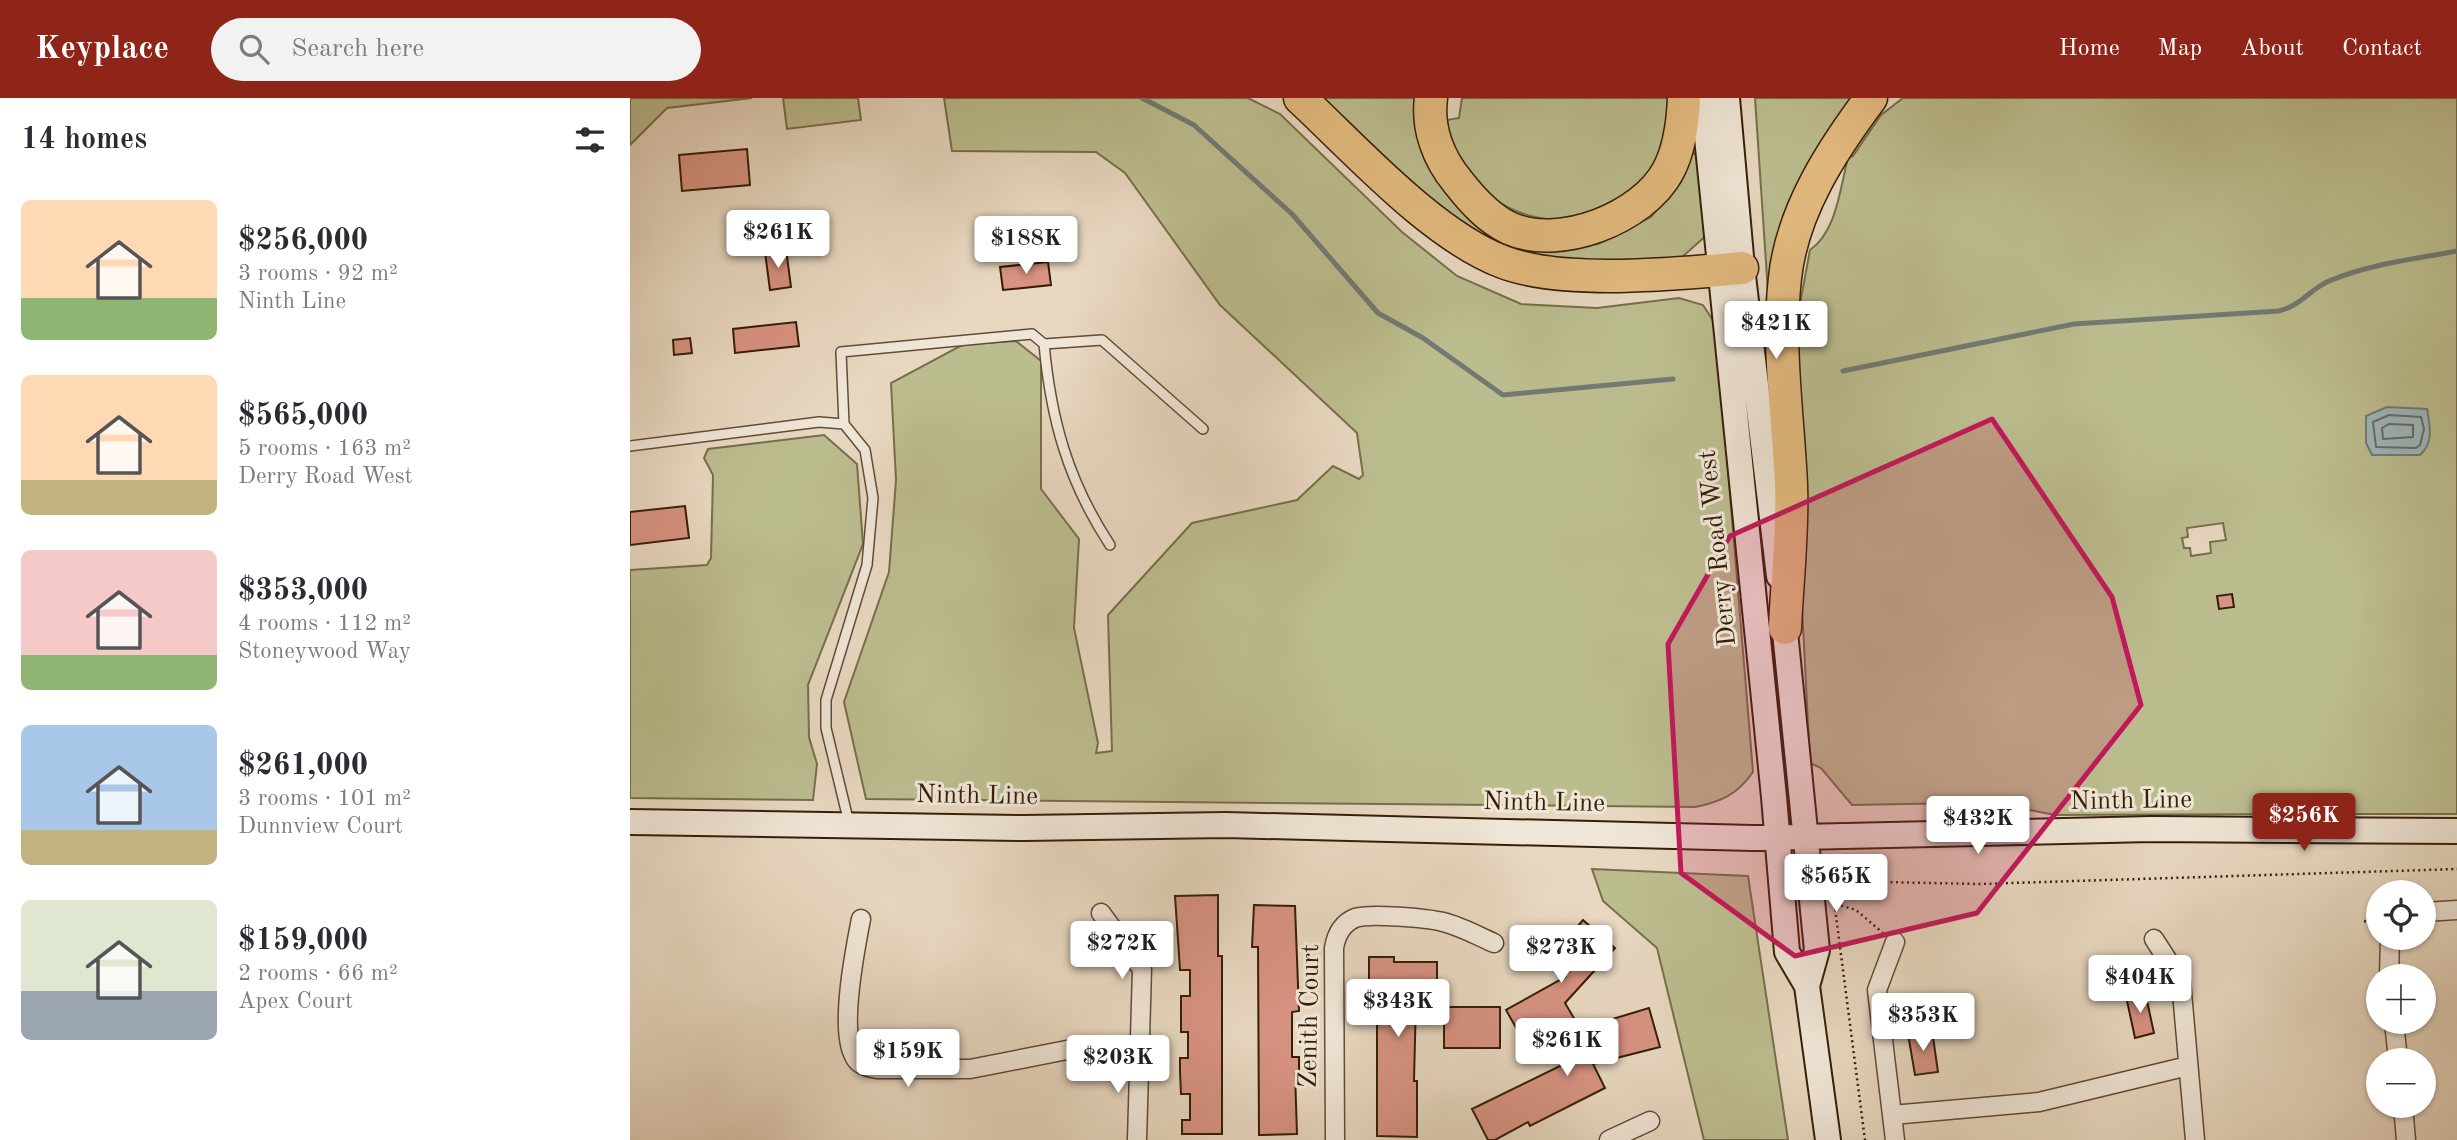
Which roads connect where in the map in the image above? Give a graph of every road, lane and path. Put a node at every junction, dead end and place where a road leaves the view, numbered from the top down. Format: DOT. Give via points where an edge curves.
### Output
graph roads {
  1 [pos="1300,98"];
  2 [pos="1431,98"];
  3 [pos="1684,98"];
  4 [pos="1703,98"];
  5 [pos="1727,98"];
  6 [pos="1871,98"];
  7 [pos="1731,269"];
  8 [pos="1044,344"];
  9 [pos="844,424"];
  10 [pos="1203,429"];
  11 [pos="630,446"];
  12 [pos="1110,545"];
  13 [pos="1785,628"];
  14 [pos="630,822"];
  15 [pos="849,824"];
  16 [pos="2457,831"];
  17 [pos="1778,838"];
  18 [pos="1804,838"];
  19 [pos="2457,869"];
  20 [pos="1828,871"];
  21 [pos="1830,881"];
  22 [pos="1836,904"];
  23 [pos="2457,910"];
  24 [pos="2436,911"];
  25 [pos="1101,914"];
  26 [pos="862,919"];
  27 [pos="2154,939"];
  28 [pos="1895,942"];
  29 [pos="1494,943"];
  30 [pos="1807,986"];
  31 [pos="1139,1051"];
  32 [pos="2188,1066"];
  33 [pos="1892,1115"];
  34 [pos="2404,1118"];
  35 [pos="1650,1121"];
  36 [pos="1137,1140"];
  37 [pos="1335,1140"];
  38 [pos="1609,1140"];
  39 [pos="1828,1140"];
  40 [pos="1865,1140"];
  41 [pos="1895,1140"];
  42 [pos="2195,1140"];
  43 [pos="2406,1140"];
  1 -- 7 [label="highway" via="1432,218 1471,247 1503,262 1576,275"];
  2 -- 3 [label="highway" via="1428,119 1445,166 1478,207 1510,228 1552,237 1592,227 1641,206 1668,171 1683,128"];
  4 -- 7 [label="main road, Derry Road West"];
  5 -- 7 [label="main road, Derry Road West"];
  6 -- 13 [label="highway" via="1841,138 1805,203 1785,276 1782,343 1791,488"];
  7 -- 13 [label="main road, Derry Road West"];
  7 -- 17 [label="main road, Derry Road West"];
  8 -- 9 [label="lane" via="1032,334 841,352"];
  8 -- 10 [label="lane" via="1102,340"];
  8 -- 12 [label="lane" via="1063,454 1085,506"];
  9 -- 11 [label="lane" via="819,422"];
  9 -- 15 [label="lane" via="865,450 873,498 867,565 826,700 826,728"];
  13 -- 18 [label="main road, Derry Road West"];
  14 -- 15 [label="main road, Ninth Line"];
  15 -- 17 [label="main road, Ninth Line" via="1024,828 1226,825"];
  16 -- 18 [label="main road, Ninth Line" via="2151,829"];
  17 -- 18 [label="main road, Ninth Line"];
  17 -- 30 [label="main road, Derry Road West" via="1787,952"];
  18 -- 30 [label="main road, Derry Road West" via="1816,950"];
  19 -- 21 [label="path" via="1993,884"];
  20 -- 21 [label="path"];
  21 -- 22 [label="path"];
  22 -- 28 [label="path" via="1856,910"];
  22 -- 40 [label="path"];
  23 -- 24 [label="street"];
  25 -- 31 [label="street" via="1142,970"];
  26 -- 31 [label="street" via="850,974 850,1047 865,1067 970,1069 1072,1049"];
  27 -- 32 [label="street" via="2181,981"];
  28 -- 33 [label="street" via="1877,990"];
  29 -- 37 [label="street, Zenith Court" via="1443,922 1369,917 1355,918 1343,926 1334,948"];
  30 -- 39 [label="main road, Derry Road West"];
  31 -- 36 [label="street"];
  32 -- 33 [label="street" via="2039,1102"];
  32 -- 42 [label="street"];
  33 -- 41 [label="street"];
  34 -- 43 [label="street"];
  35 -- 38 [label="street"];
}
